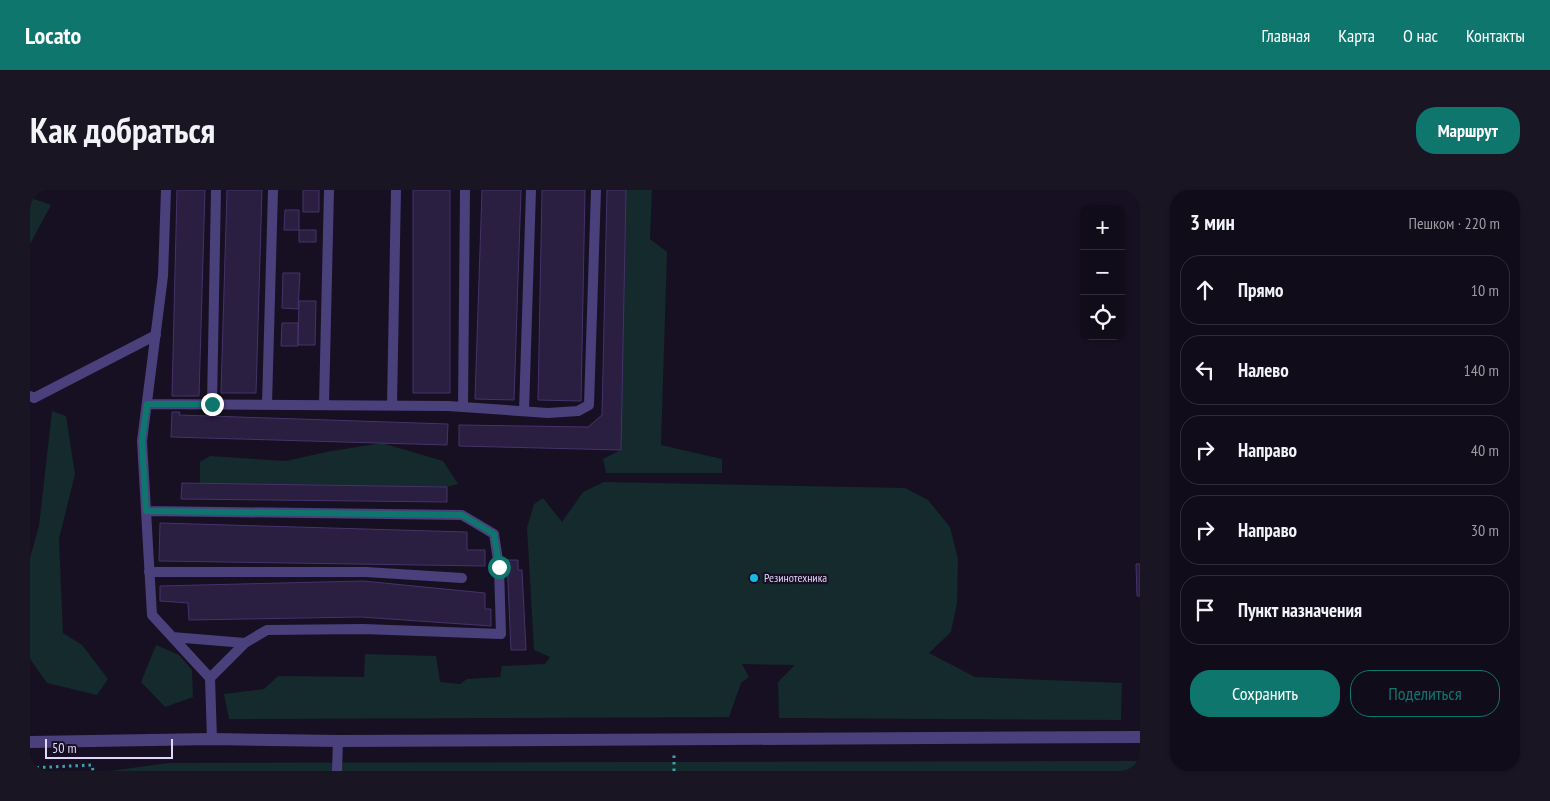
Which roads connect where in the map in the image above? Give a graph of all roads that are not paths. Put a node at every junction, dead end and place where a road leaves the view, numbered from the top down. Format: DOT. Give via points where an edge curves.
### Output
graph roads {
  1 [pos="166,190"];
  2 [pos="216,190"];
  3 [pos="273,190"];
  4 [pos="329,190"];
  5 [pos="396,190"];
  6 [pos="465,190"];
  7 [pos="531,190"];
  8 [pos="596,190"];
  9 [pos="156,335"];
  10 [pos="31,398"];
  11 [pos="147,404"];
  12 [pos="212,404"];
  13 [pos="267,404"];
  14 [pos="324,404"];
  15 [pos="392,405"];
  16 [pos="463,407"];
  17 [pos="524,412"];
  18 [pos="146,511"];
  19 [pos="149,572"];
  20 [pos="462,578"];
  21 [pos="172,637"];
  22 [pos="245,644"];
  23 [pos="210,678"];
  24 [pos="1140,737"];
  25 [pos="212,739"];
  26 [pos="338,741"];
  27 [pos="30,742"];
  28 [pos="337,771"];
  1 -- 9 [label="lane" via="163,276"];
  2 -- 12 [label="lane"];
  3 -- 13 [label="lane"];
  4 -- 14 [label="lane"];
  5 -- 15 [label="lane"];
  6 -- 16 [label="lane"];
  7 -- 17 [label="lane"];
  8 -- 17 [label="lane" via="589,406 578,411"];
  9 -- 10 [label="lane"];
  9 -- 11 [label="lane"];
  11 -- 12 [label="lane"];
  11 -- 18 [label="lane" via="142,441"];
  12 -- 13 [label="lane"];
  13 -- 14 [label="lane"];
  14 -- 15 [label="lane"];
  15 -- 16 [label="lane"];
  16 -- 17 [label="lane"];
  18 -- 19 [label="lane"];
  18 -- 22 [label="lane" via="462,515 494,534 499,567 501,634 363,629 267,630"];
  19 -- 20 [label="lane" via="366,572"];
  19 -- 21 [label="lane" via="152,616"];
  21 -- 22 [label="lane"];
  21 -- 23 [label="lane"];
  22 -- 23 [label="lane"];
  23 -- 25 [label="lane"];
  24 -- 26 [label="street"];
  25 -- 26 [label="street"];
  25 -- 27 [label="street"];
  26 -- 28 [label="lane"];
}
